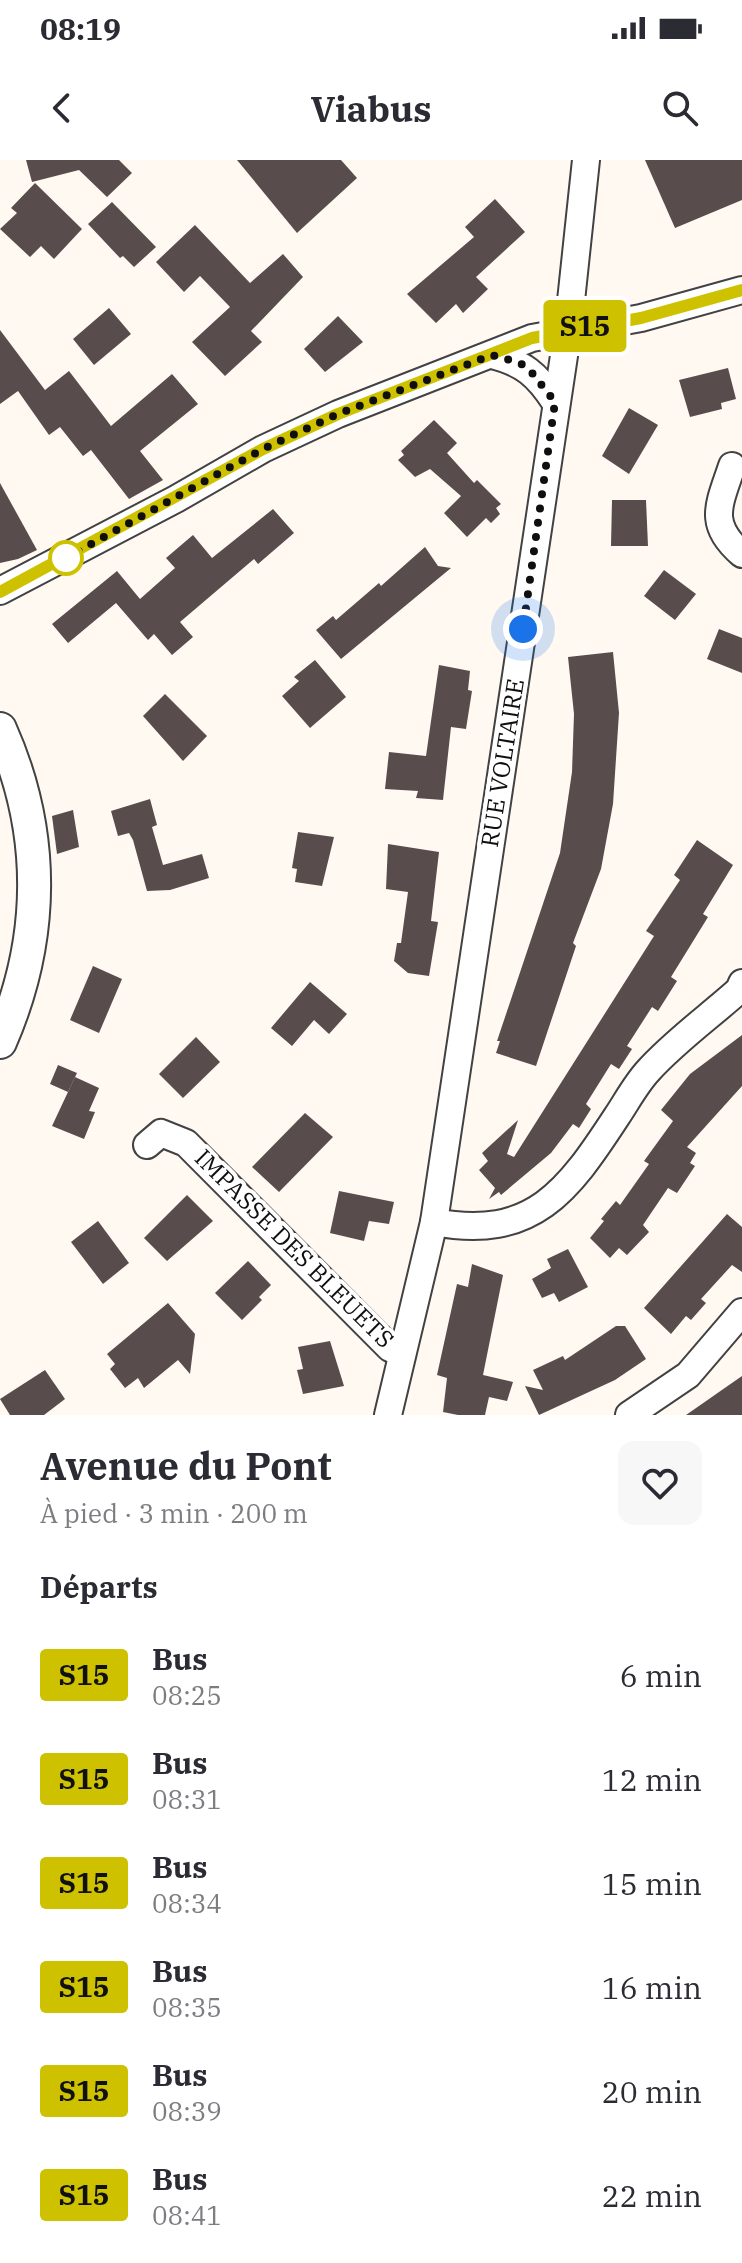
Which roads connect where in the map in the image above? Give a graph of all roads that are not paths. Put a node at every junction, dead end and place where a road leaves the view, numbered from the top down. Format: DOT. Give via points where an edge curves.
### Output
graph roads {
  1 [pos="586,160"];
  2 [pos="742,290"];
  3 [pos="568,329"];
  4 [pos="492,355"];
  5 [pos="555,402"];
  6 [pos="732,466"];
  7 [pos="742,554"];
  8 [pos="0,591"];
  9 [pos="0,729"];
  10 [pos="742,983"];
  11 [pos="0,1042"];
  12 [pos="147,1145"];
  13 [pos="434,1222"];
  14 [pos="742,1312"];
  15 [pos="401,1353"];
  16 [pos="388,1415"];
  17 [pos="629,1415"];
  1 -- 3 [label="street, RUE VOLTAIRE"];
  2 -- 3 [label="street" via="641,318"];
  3 -- 4 [label="street"];
  3 -- 5 [label="street, RUE VOLTAIRE"];
  4 -- 5 [label="street" via="529,369"];
  4 -- 8 [label="street" via="263,449"];
  5 -- 13 [label="street, RUE VOLTAIRE"];
  6 -- 7 [label="street" via="717,512 723,538"];
  9 -- 11 [label="street" via="29,810 34,882 29,953 20,994"];
  10 -- 13 [label="street" via="646,1073 586,1164 547,1202 485,1229"];
  12 -- 15 [label="street, IMPASSE DES BLEUETS" via="161,1133 186,1143 390,1348"];
  13 -- 15 [label="street, RUE VOLTAIRE"];
  14 -- 17 [label="street" via="688,1375"];
  15 -- 16 [label="street, RUE VOLTAIRE"];
}
